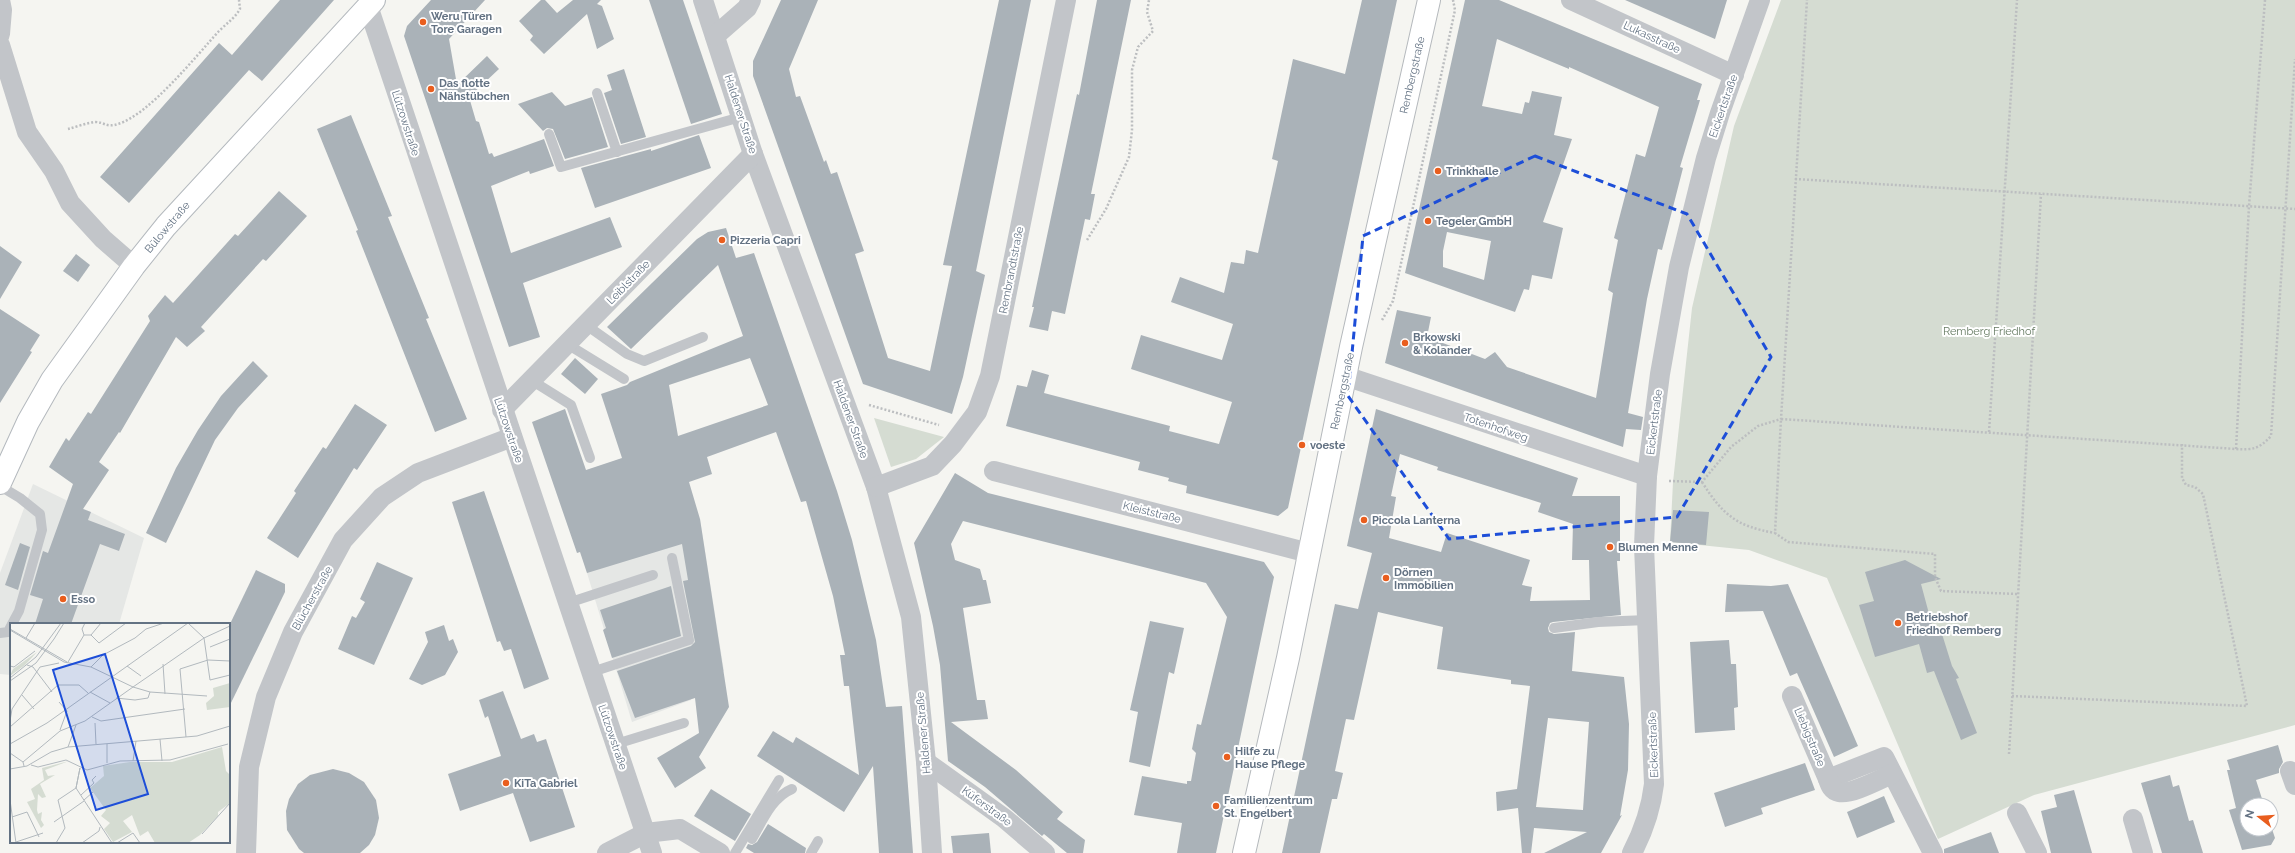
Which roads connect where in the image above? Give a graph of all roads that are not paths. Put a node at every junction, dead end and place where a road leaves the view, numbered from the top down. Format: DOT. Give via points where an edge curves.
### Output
graph roads {
  1 [pos="0,0"];
  2 [pos="703,0"];
  3 [pos="751,0"];
  4 [pos="1066,0"];
  5 [pos="1429,0"];
  6 [pos="1571,0"];
  7 [pos="1760,0"];
  8 [pos="371,3"];
  9 [pos="0,34"];
  10 [pos="715,36"];
  11 [pos="0,45"];
  12 [pos="1734,75"];
  13 [pos="597,93"];
  14 [pos="741,117"];
  15 [pos="549,134"];
  16 [pos="617,152"];
  17 [pos="754,154"];
  18 [pos="134,266"];
  19 [pos="586,325"];
  20 [pos="703,337"];
  21 [pos="567,344"];
  22 [pos="1345,376"];
  23 [pos="624,379"];
  24 [pos="531,380"];
  25 [pos="502,410"];
  26 [pos="512,437"];
  27 [pos="590,458"];
  28 [pos="994,471"];
  29 [pos="1647,476"];
  30 [pos="0,484"];
  31 [pos="876,487"];
  32 [pos="1309,553"];
  33 [pos="672,558"];
  34 [pos="653,575"];
  35 [pos="568,603"];
  36 [pos="1647,620"];
  37 [pos="13,623"];
  38 [pos="10,628"];
  39 [pos="1554,628"];
  40 [pos="0,634"];
  41 [pos="592,672"];
  42 [pos="1792,696"];
  43 [pos="684,723"];
  44 [pos="616,744"];
  45 [pos="926,762"];
  46 [pos="779,780"];
  47 [pos="792,789"];
  48 [pos="2017,813"];
  49 [pos="2132,819"];
  50 [pos="646,834"];
  51 [pos="818,841"];
  52 [pos="246,853"];
  53 [pos="607,853"];
  54 [pos="652,853"];
  55 [pos="720,853"];
  56 [pos="735,853"];
  57 [pos="743,853"];
  58 [pos="811,853"];
  59 [pos="932,853"];
  60 [pos="1045,853"];
  61 [pos="1244,853"];
  62 [pos="1632,853"];
  63 [pos="1933,853"];
  64 [pos="2037,853"];
  65 [pos="2144,853"];
  1 -- 9 [label="street"];
  2 -- 10 [label="street, Haldener Straße"];
  3 -- 10 [label="street" via="748,8"];
  4 -- 31 [label="street, Rembrandtstraße" via="990,376 977,412 932,466"];
  5 -- 22 [label="main road, Rembergstraße"];
  6 -- 12 [label="street, Lukasstraße"];
  7 -- 12 [label="street, Eickertstraße"];
  8 -- 18 [label="main road, Bülowstraße" via="166,226"];
  8 -- 25 [label="street, Lützowstraße"];
  10 -- 14 [label="street, Haldener Straße"];
  11 -- 18 [label="street" via="27,132 54,171 70,203 103,239"];
  12 -- 29 [label="street, Eickertstraße" via="1706,158 1679,267 1660,374"];
  13 -- 16 [label="lane"];
  14 -- 16 [label="lane"];
  14 -- 17 [label="street, Haldener Straße"];
  15 -- 16 [label="lane" via="561,168"];
  17 -- 19 [label="street, Leiblstraße"];
  17 -- 31 [label="street, Haldener Straße"];
  18 -- 30 [label="main road, Bülowstraße" via="52,380 28,422"];
  19 -- 20 [label="lane" via="627,354 644,360"];
  19 -- 21 [label="street, Leiblstraße"];
  21 -- 23 [label="lane"];
  21 -- 24 [label="street, Leiblstraße"];
  22 -- 29 [label="street, Totenhofweg"];
  22 -- 32 [label="main road, Rembergstraße"];
  24 -- 25 [label="street, Leiblstraße"];
  24 -- 27 [label="lane" via="571,405"];
  25 -- 26 [label="street, Lützowstraße"];
  26 -- 35 [label="street, Lützowstraße"];
  26 -- 52 [label="street, Blücherstraße" via="418,473 382,497 343,540 293,632 266,697 249,767"];
  28 -- 32 [label="street, Kleiststraße"];
  29 -- 36 [label="street, Eickertstraße" via="1644,546"];
  30 -- 37 [label="lane" via="40,514 42,530 19,612"];
  31 -- 45 [label="street, Haldener Straße" via="911,617"];
  32 -- 61 [label="main road, Rembergstraße"];
  33 -- 41 [label="lane" via="689,640"];
  34 -- 35 [label="lane"];
  35 -- 41 [label="street, Lützowstraße"];
  36 -- 39 [label="lane" via="1598,622"];
  36 -- 62 [label="street, Eickertstraße" via="1654,784 1651,808"];
  38 -- 40 [label="lane" via="8,632"];
  41 -- 44 [label="street, Lützowstraße"];
  42 -- 63 [label="street, Liebigstraße" via="1828,779 1884,758"];
  43 -- 44 [label="lane"];
  44 -- 50 [label="street, Lützowstraße"];
  45 -- 59 [label="street, Haldener Straße"];
  45 -- 60 [label="street, Küferstraße" via="1004,818"];
  46 -- 56 [label="lane"];
  47 -- 57 [label="lane" via="775,801"];
  48 -- 64 [label="street"];
  49 -- 65 [label="street"];
  50 -- 53 [label="street"];
  50 -- 54 [label="street, Lützowstraße"];
  50 -- 55 [label="street" via="680,829"];
  51 -- 58 [label="lane"];
}
